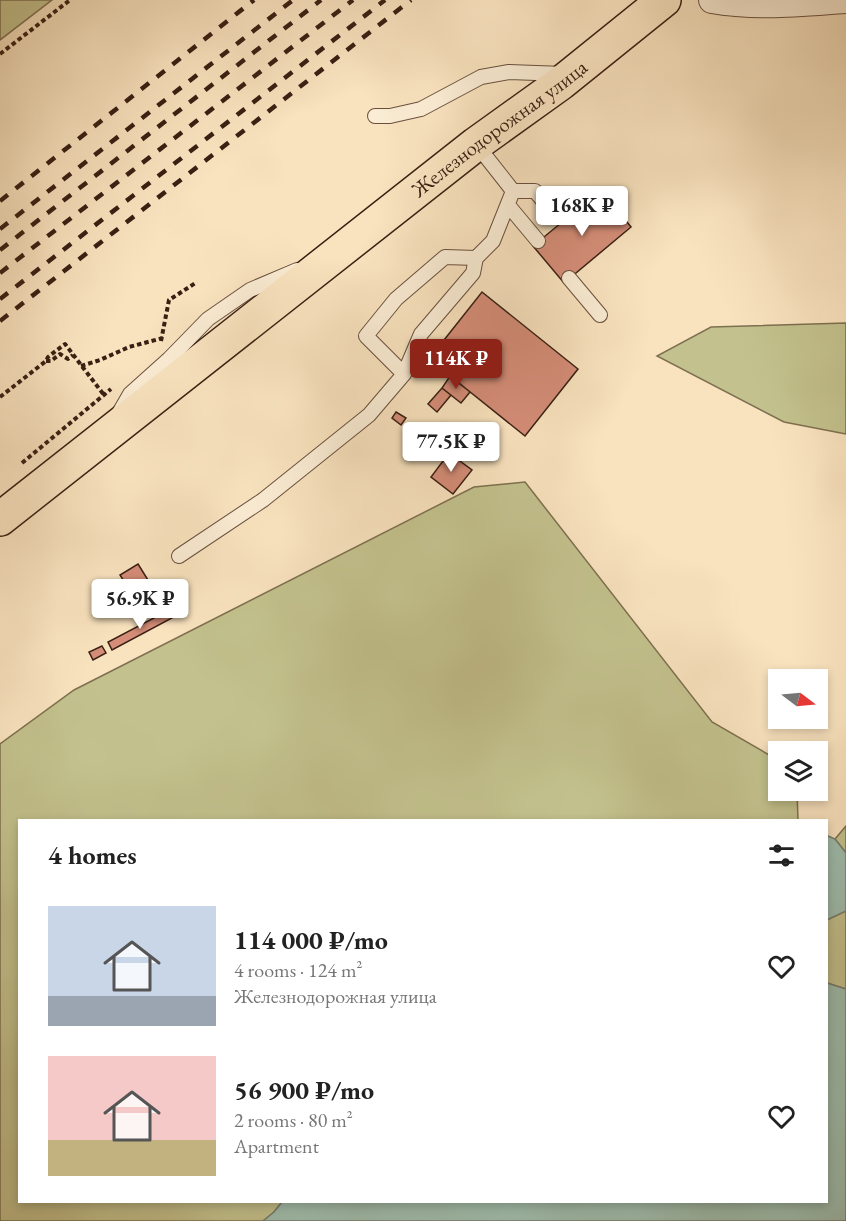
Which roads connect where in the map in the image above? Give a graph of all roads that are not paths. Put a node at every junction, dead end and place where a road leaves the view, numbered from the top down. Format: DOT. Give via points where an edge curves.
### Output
graph roads {
  1 [pos="664,0"];
  2 [pos="711,0"];
  3 [pos="846,0"];
  4 [pos="572,74"];
  5 [pos="375,116"];
  6 [pos="476,144"];
  7 [pos="513,191"];
  8 [pos="508,205"];
  9 [pos="551,210"];
  10 [pos="538,241"];
  11 [pos="335,255"];
  12 [pos="476,258"];
  13 [pos="569,278"];
  14 [pos="600,315"];
  15 [pos="404,374"];
  16 [pos="146,392"];
  17 [pos="0,519"];
  18 [pos="179,556"];
  1 -- 4 [label="main road, Железнодорожная улица"];
  2 -- 3 [label="street" via="758,5"];
  4 -- 5 [label="lane" via="509,72 481,77 421,109"];
  4 -- 6 [label="main road, Железнодорожная улица"];
  6 -- 7 [label="lane"];
  6 -- 11 [label="main road, Железнодорожная улица"];
  7 -- 8 [label="lane"];
  7 -- 9 [label="lane" via="535,191"];
  8 -- 10 [label="lane"];
  8 -- 12 [label="lane" via="494,241"];
  11 -- 16 [label="main road, Железнодорожная улица"];
  11 -- 16 [label="lane" via="250,290 208,319 169,359"];
  12 -- 15 [label="lane" via="472,273 421,334"];
  12 -- 15 [label="lane" via="445,256 396,299 366,336"];
  13 -- 14 [label="lane"];
  15 -- 18 [label="lane" via="369,416 262,500"];
  16 -- 17 [label="main road, Железнодорожная улица" via="108,434"];
}
